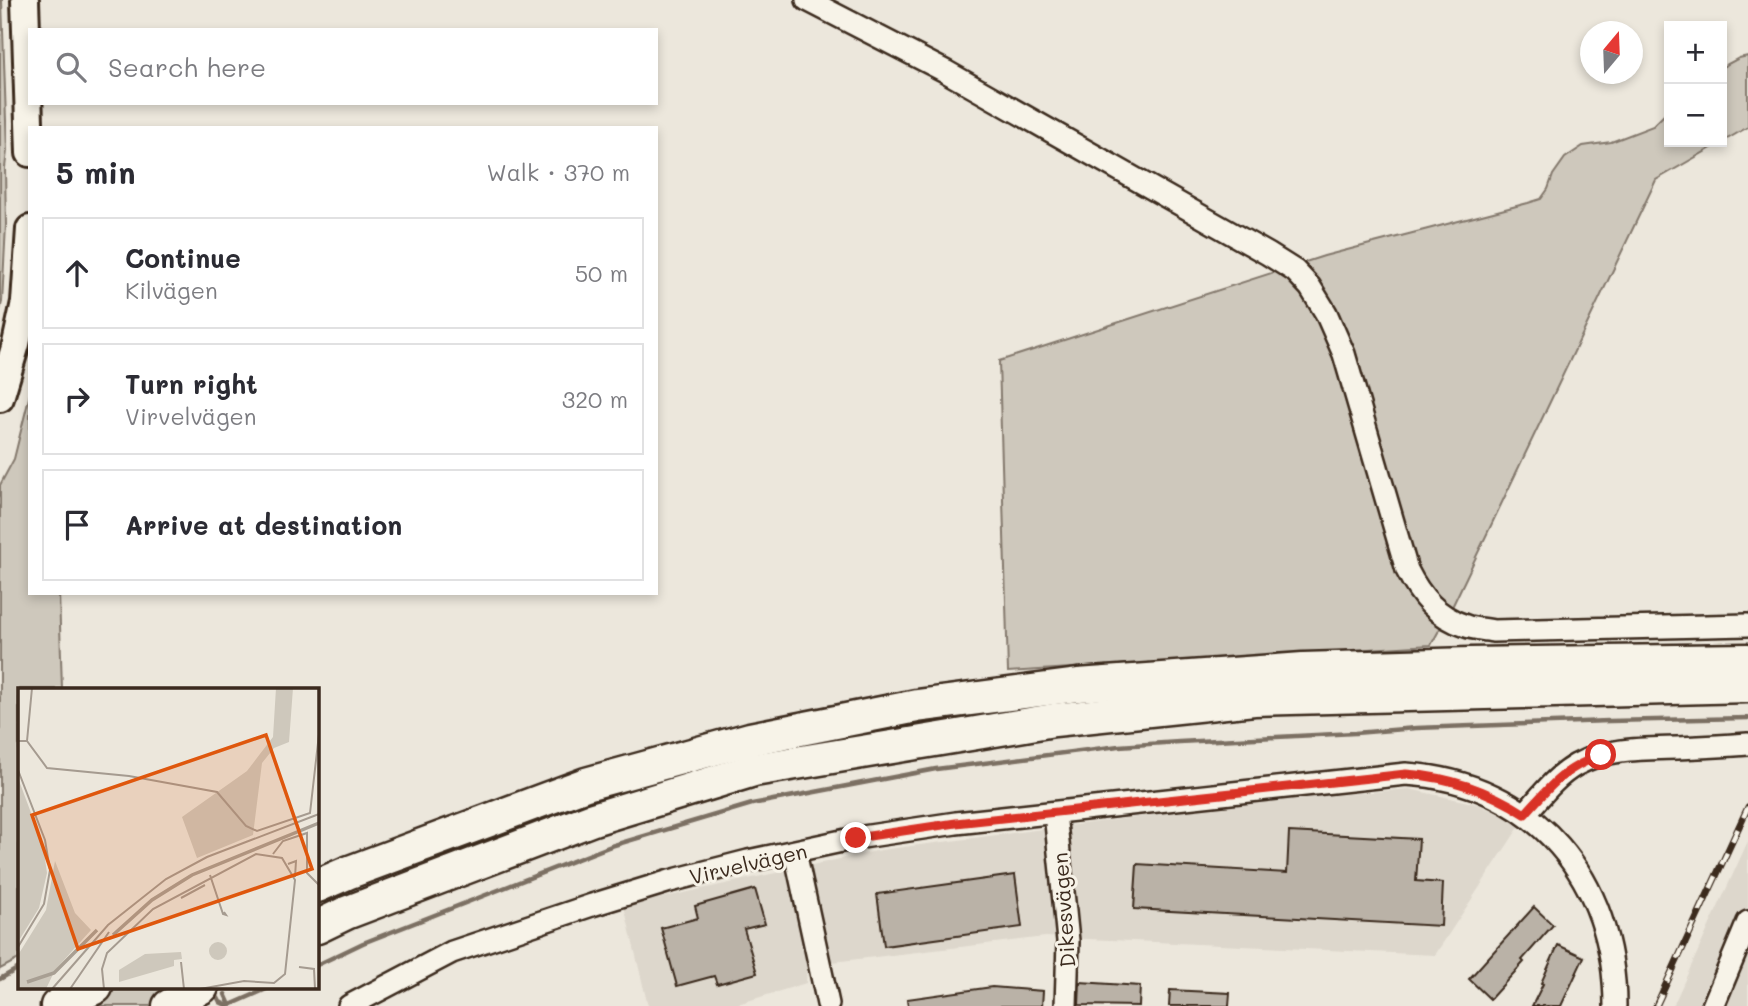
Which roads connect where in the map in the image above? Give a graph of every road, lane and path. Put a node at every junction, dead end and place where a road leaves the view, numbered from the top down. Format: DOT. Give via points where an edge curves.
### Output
graph roads {
  1 [pos="25,0"];
  2 [pos="807,0"];
  3 [pos="28,92"];
  4 [pos="28,105"];
  5 [pos="29,126"];
  6 [pos="28,258"];
  7 [pos="0,398"];
  8 [pos="1748,625"];
  9 [pos="1748,660"];
  10 [pos="1748,686"];
  11 [pos="1748,744"];
  12 [pos="1055,813"];
  13 [pos="1525,814"];
  14 [pos="795,852"];
  15 [pos="318,886"];
  16 [pos="1748,922"];
  17 [pos="318,927"];
  18 [pos="94,988"];
  19 [pos="200,988"];
  20 [pos="828,1004"];
  21 [pos="57,1006"];
  22 [pos="169,1006"];
  23 [pos="349,1006"];
  24 [pos="1066,1006"];
  25 [pos="1615,1006"];
  26 [pos="1713,1006"];
  1 -- 3 [label="main road"];
  2 -- 8 [label="street" via="945,71 1295,271 1326,313 1343,354 1407,570 1441,614 1466,626 1493,631"];
  4 -- 5 [label="main road"];
  6 -- 7 [label="main road" via="25,302"];
  9 -- 15 [label="highway" via="1303,669 1078,685 917,706 750,739 586,783"];
  10 -- 17 [label="highway" via="1254,699 1054,719 754,770 593,819"];
  11 -- 13 [label="street" via="1601,755 1556,779"];
  12 -- 13 [label="street, Virvelvägen" via="1406,774 1484,790"];
  12 -- 14 [label="street, Virvelvägen" via="856,838"];
  12 -- 24 [label="street, Dikesvägen" via="1068,941"];
  13 -- 25 [label="street, Virvelvägen" via="1573,862 1591,891 1612,960"];
  14 -- 20 [label="street"];
  14 -- 23 [label="street, Virvelvägen" via="670,881 452,953"];
  16 -- 26 [label="street"];
  18 -- 21 [label="highway"];
  19 -- 22 [label="highway"];
}
